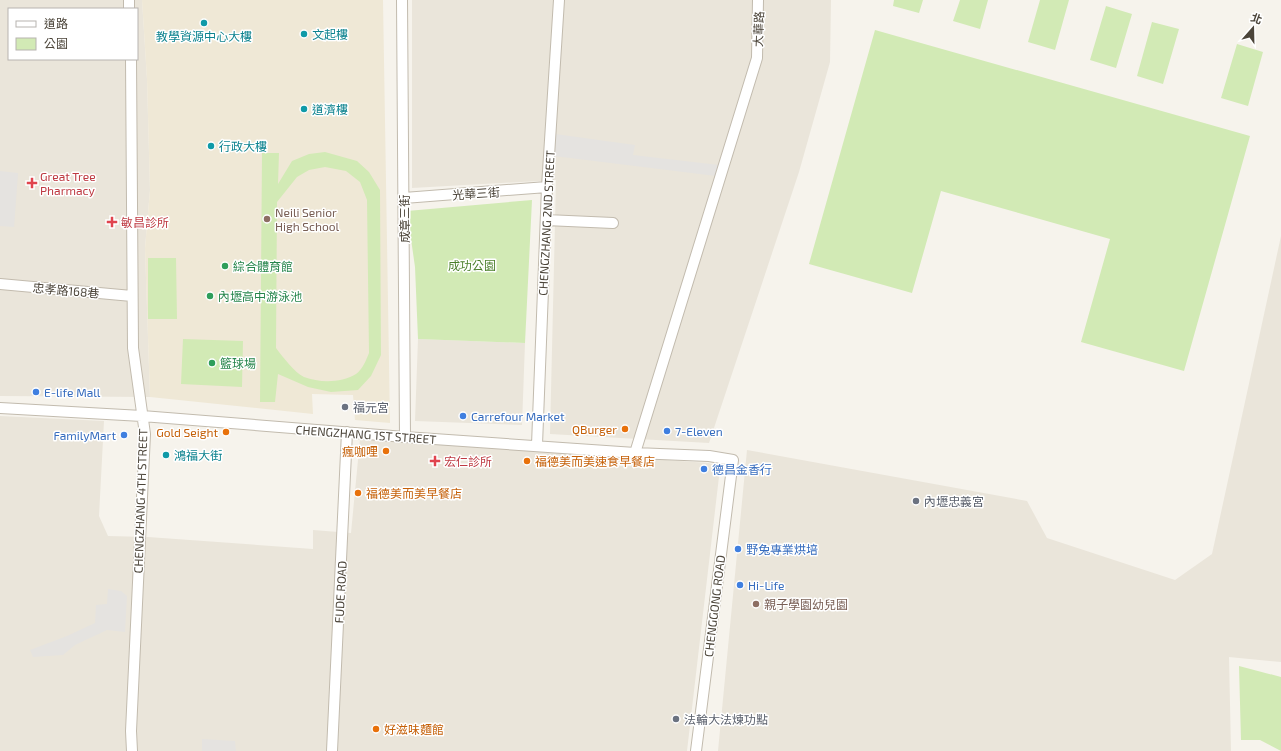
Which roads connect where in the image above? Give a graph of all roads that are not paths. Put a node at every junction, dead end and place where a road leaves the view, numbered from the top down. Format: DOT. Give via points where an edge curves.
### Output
graph roads {
  1 [pos="402,0"];
  2 [pos="559,0"];
  3 [pos="758,0"];
  4 [pos="131,60"];
  5 [pos="547,188"];
  6 [pos="404,198"];
  7 [pos="546,220"];
  8 [pos="612,223"];
  9 [pos="0,284"];
  10 [pos="132,296"];
  11 [pos="0,408"];
  12 [pos="142,416"];
  13 [pos="347,432"];
  14 [pos="405,437"];
  15 [pos="537,445"];
  16 [pos="635,453"];
  17 [pos="733,460"];
  18 [pos="132,751"];
  19 [pos="332,751"];
  20 [pos="696,751"];
  1 -- 6 [label="street, 成章三街"];
  2 -- 5 [label="street, CHENGZHANG 2ND STREET"];
  3 -- 16 [label="street, 大華路" via="757,58"];
  4 -- 10 [label="street, CHENGZHANG 4TH STREET"];
  5 -- 6 [label="street, 光華三街"];
  5 -- 7 [label="street, CHENGZHANG 2ND STREET"];
  6 -- 14 [label="street, 成章三街"];
  7 -- 8 [label="street"];
  7 -- 15 [label="street, CHENGZHANG 2ND STREET"];
  9 -- 10 [label="street, 忠孝路168巷"];
  10 -- 12 [label="street, CHENGZHANG 4TH STREET" via="133,348"];
  11 -- 12 [label="street, CHENGZHANG 1ST STREET"];
  12 -- 13 [label="street, CHENGZHANG 1ST STREET"];
  12 -- 18 [label="street, CHENGZHANG 4TH STREET" via="145,434"];
  13 -- 14 [label="street, CHENGZHANG 1ST STREET"];
  13 -- 19 [label="street, FUDE ROAD"];
  14 -- 15 [label="street, CHENGZHANG 1ST STREET"];
  15 -- 16 [label="street, CHENGZHANG 1ST STREET"];
  16 -- 17 [label="street, CHENGZHANG 1ST STREET" via="709,456"];
  17 -- 20 [label="street, CHENGGONG ROAD"];
}
